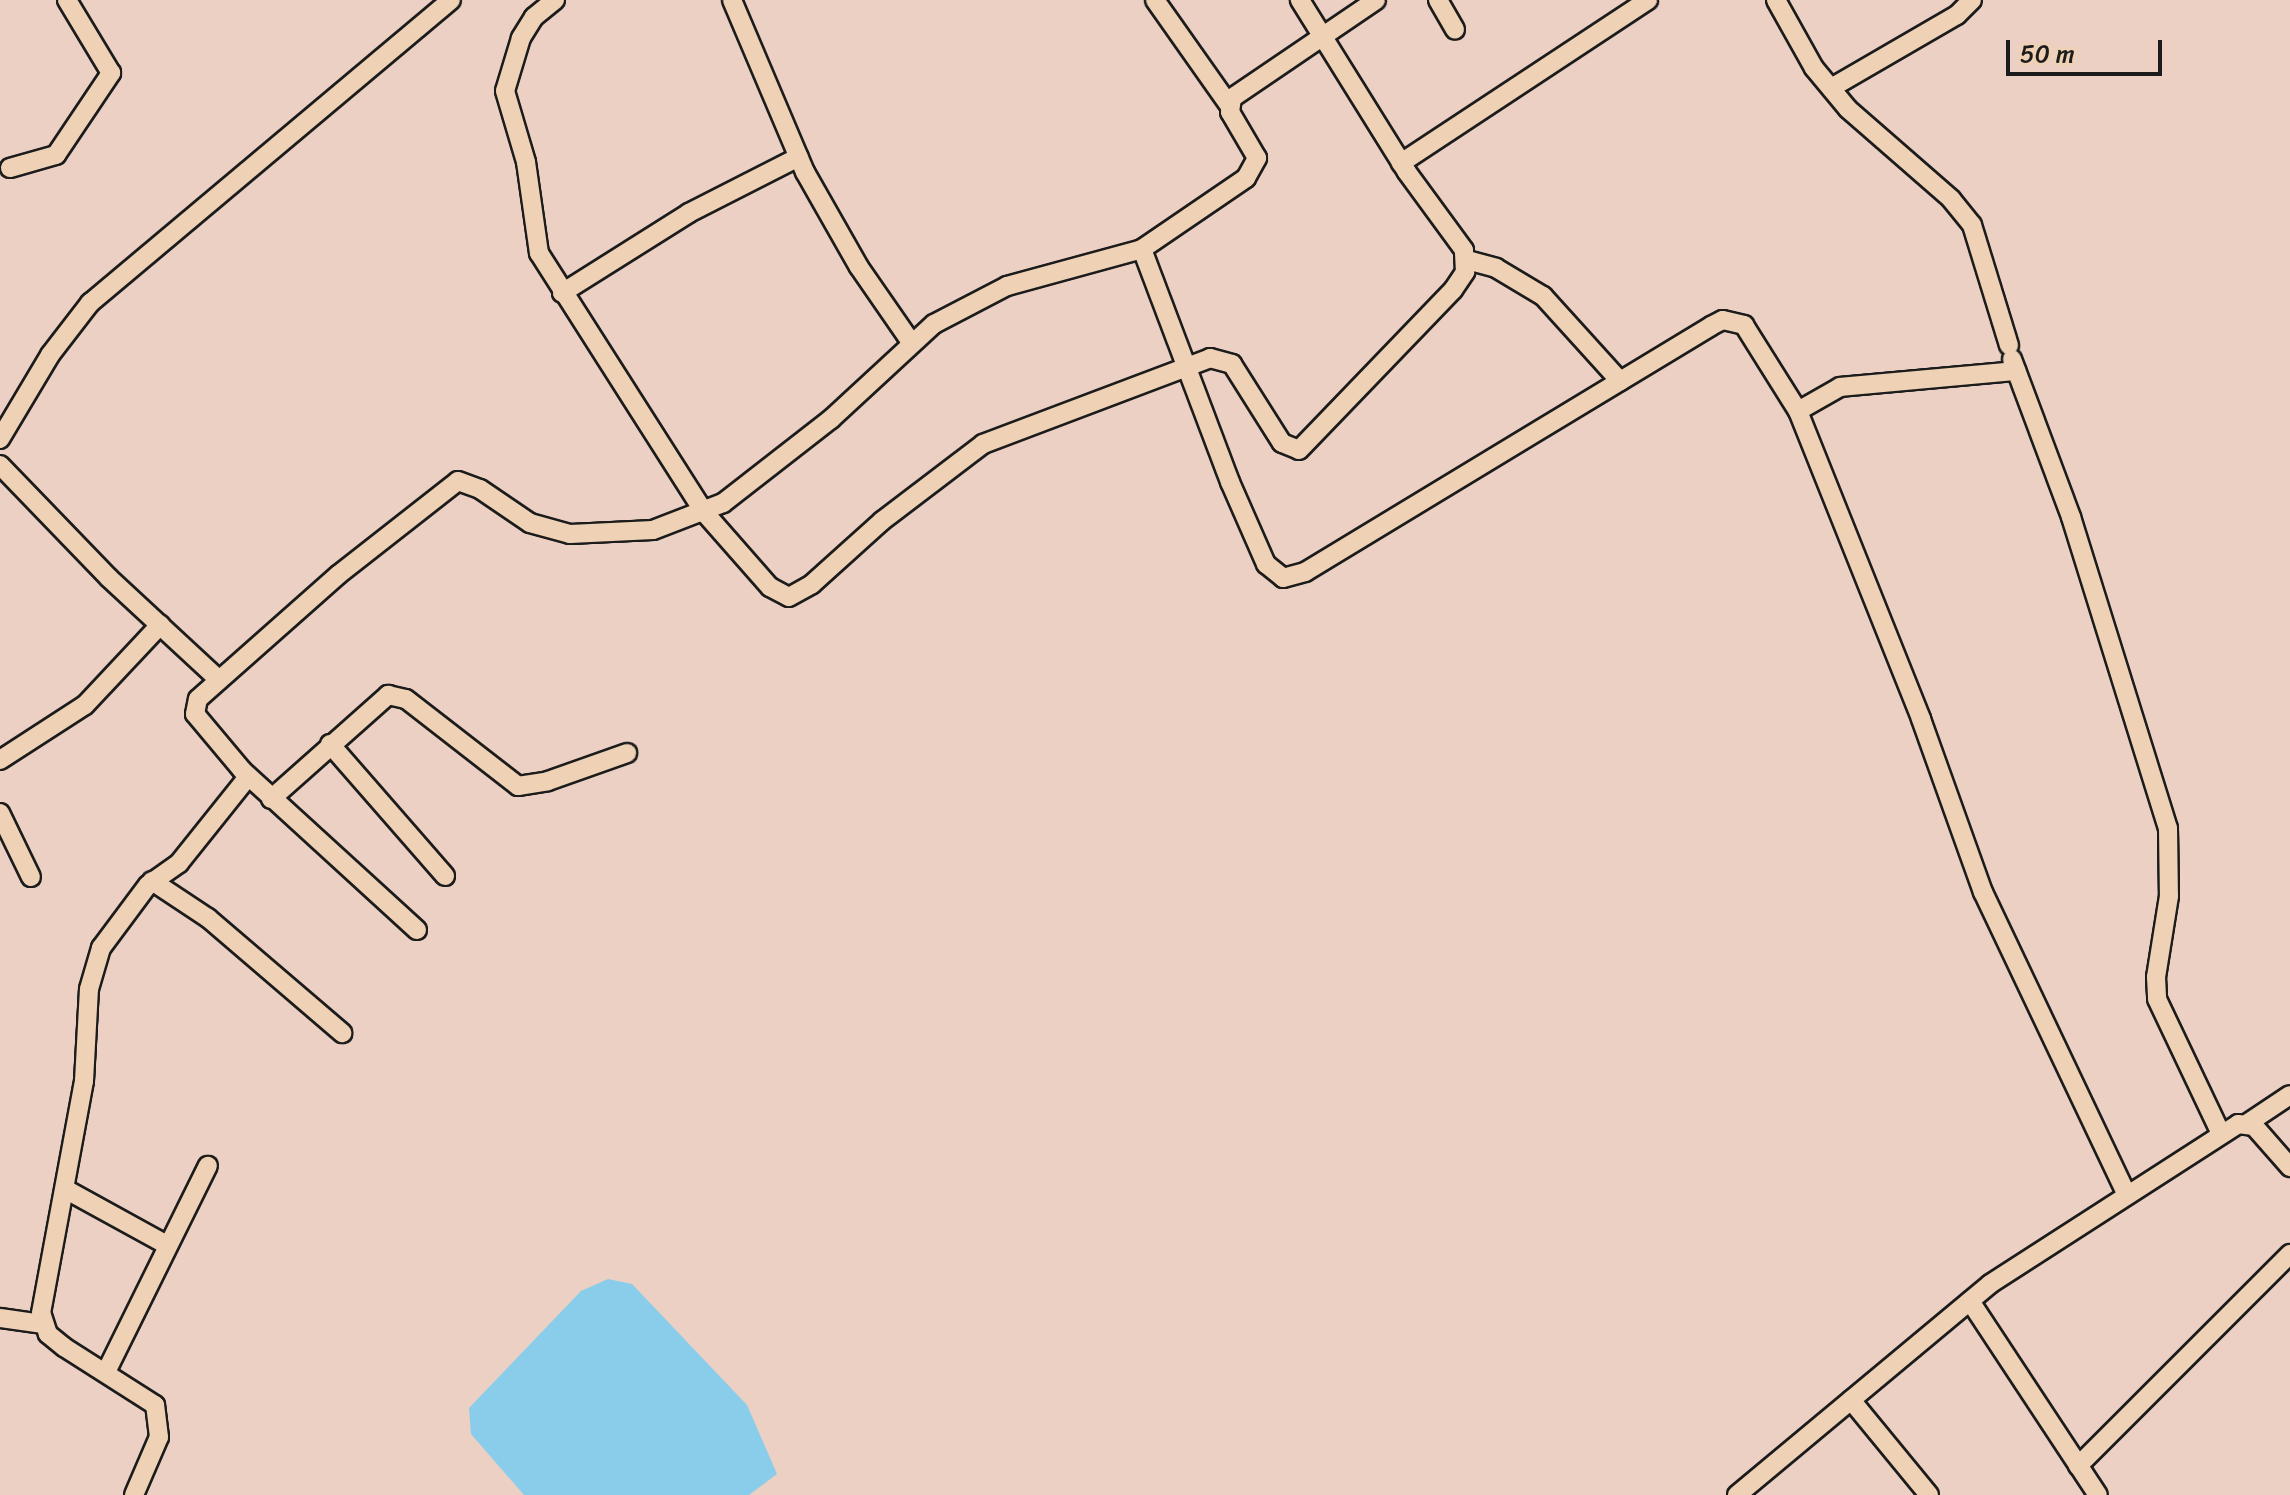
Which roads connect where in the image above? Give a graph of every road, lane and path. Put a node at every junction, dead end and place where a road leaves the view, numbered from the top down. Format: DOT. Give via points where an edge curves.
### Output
graph roads {
  1 [pos="67,0"];
  2 [pos="451,0"];
  3 [pos="523,0"];
  4 [pos="555,0"];
  5 [pos="732,0"];
  6 [pos="1155,0"];
  7 [pos="1300,0"];
  8 [pos="1376,0"];
  9 [pos="1438,0"];
  10 [pos="1648,0"];
  11 [pos="1776,0"];
  12 [pos="1972,0"];
  13 [pos="538,14"];
  14 [pos="1455,30"];
  15 [pos="1322,36"];
  16 [pos="1831,88"];
  17 [pos="1229,105"];
  18 [pos="799,157"];
  19 [pos="1401,163"];
  20 [pos="10,168"];
  21 [pos="1142,249"];
  22 [pos="1467,260"];
  23 [pos="562,293"];
  24 [pos="911,342"];
  25 [pos="2012,359"];
  26 [pos="1186,367"];
  27 [pos="1620,381"];
  28 [pos="1798,411"];
  29 [pos="0,439"];
  30 [pos="0,465"];
  31 [pos="704,512"];
  32 [pos="160,625"];
  33 [pos="218,679"];
  34 [pos="330,744"];
  35 [pos="627,753"];
  36 [pos="0,760"];
  37 [pos="248,777"];
  38 [pos="271,799"];
  39 [pos="0,813"];
  40 [pos="445,876"];
  41 [pos="31,877"];
  42 [pos="152,881"];
  43 [pos="417,930"];
  44 [pos="342,1033"];
  45 [pos="2290,1095"];
  46 [pos="2248,1123"];
  47 [pos="2221,1134"];
  48 [pos="208,1166"];
  49 [pos="2290,1167"];
  50 [pos="65,1189"];
  51 [pos="2126,1193"];
  52 [pos="165,1244"];
  53 [pos="2290,1254"];
  54 [pos="1970,1301"];
  55 [pos="0,1318"];
  56 [pos="42,1324"];
  57 [pos="106,1372"];
  58 [pos="1851,1400"];
  59 [pos="2078,1466"];
  60 [pos="134,1495"];
  61 [pos="1737,1495"];
  62 [pos="1929,1495"];
  63 [pos="2098,1495"];
  1 -- 20 [label="street" via="111,73 56,155"];
  2 -- 29 [label="street" via="90,303 50,355"];
  3 -- 13 [label="street"];
  4 -- 13 [label="street"];
  5 -- 18 [label="street"];
  6 -- 17 [label="street"];
  7 -- 15 [label="street"];
  8 -- 15 [label="street"];
  9 -- 14 [label="street"];
  10 -- 19 [label="street"];
  11 -- 16 [label="street"];
  12 -- 16 [label="street" via="1957,15"];
  13 -- 23 [label="street" via="521,38 505,91 526,162 539,253"];
  15 -- 17 [label="street" via="1238,91"];
  15 -- 19 [label="street"];
  16 -- 25 [label="street" via="1972,225"];
  17 -- 21 [label="street" via="1257,165"];
  18 -- 23 [label="street" via="689,213"];
  18 -- 24 [label="street" via="859,267"];
  19 -- 22 [label="street"];
  21 -- 24 [label="street" via="996,291"];
  21 -- 26 [label="street"];
  22 -- 26 [label="street" via="1453,290 1299,450 1282,443 1226,359 1210,358"];
  22 -- 27 [label="street" via="1509,274 1543,296"];
  23 -- 31 [label="street"];
  24 -- 31 [label="street" via="766,472"];
  25 -- 28 [label="street" via="1840,387"];
  25 -- 47 [label="street" via="2071,517 2168,828 2169,896 2157,999"];
  26 -- 27 [label="street" via="1266,564 1283,578 1305,572"];
  26 -- 31 [label="street" via="983,444 794,596 770,587"];
  27 -- 28 [label="street" via="1711,326 1732,320 1753,337"];
  28 -- 51 [label="street" via="1921,719 1983,892"];
  30 -- 32 [label="street"];
  31 -- 33 [label="street" via="653,530 555,533 458,481 357,559"];
  32 -- 33 [label="street"];
  32 -- 36 [label="street" via="76,713"];
  33 -- 37 [label="street" via="198,699 195,714"];
  34 -- 35 [label="street" via="379,699 398,695 518,786"];
  34 -- 38 [label="street"];
  34 -- 40 [label="street"];
  37 -- 38 [label="street"];
  37 -- 42 [label="street" via="179,863"];
  38 -- 43 [label="street"];
  39 -- 41 [label="street"];
  42 -- 44 [label="street" via="208,918"];
  42 -- 50 [label="street" via="101,948 93,967 84,1081"];
  45 -- 46 [label="street"];
  46 -- 47 [label="street"];
  46 -- 49 [label="street"];
  47 -- 51 [label="street"];
  48 -- 52 [label="street"];
  50 -- 52 [label="street"];
  50 -- 56 [label="street"];
  51 -- 54 [label="street"];
  52 -- 57 [label="street"];
  53 -- 59 [label="street"];
  54 -- 58 [label="street"];
  54 -- 59 [label="street"];
  55 -- 56 [label="street"];
  56 -- 57 [label="street" via="64,1347"];
  57 -- 60 [label="street" via="143,1393 160,1419 159,1437"];
  58 -- 61 [label="street"];
  58 -- 62 [label="street"];
  59 -- 63 [label="street"];
}
